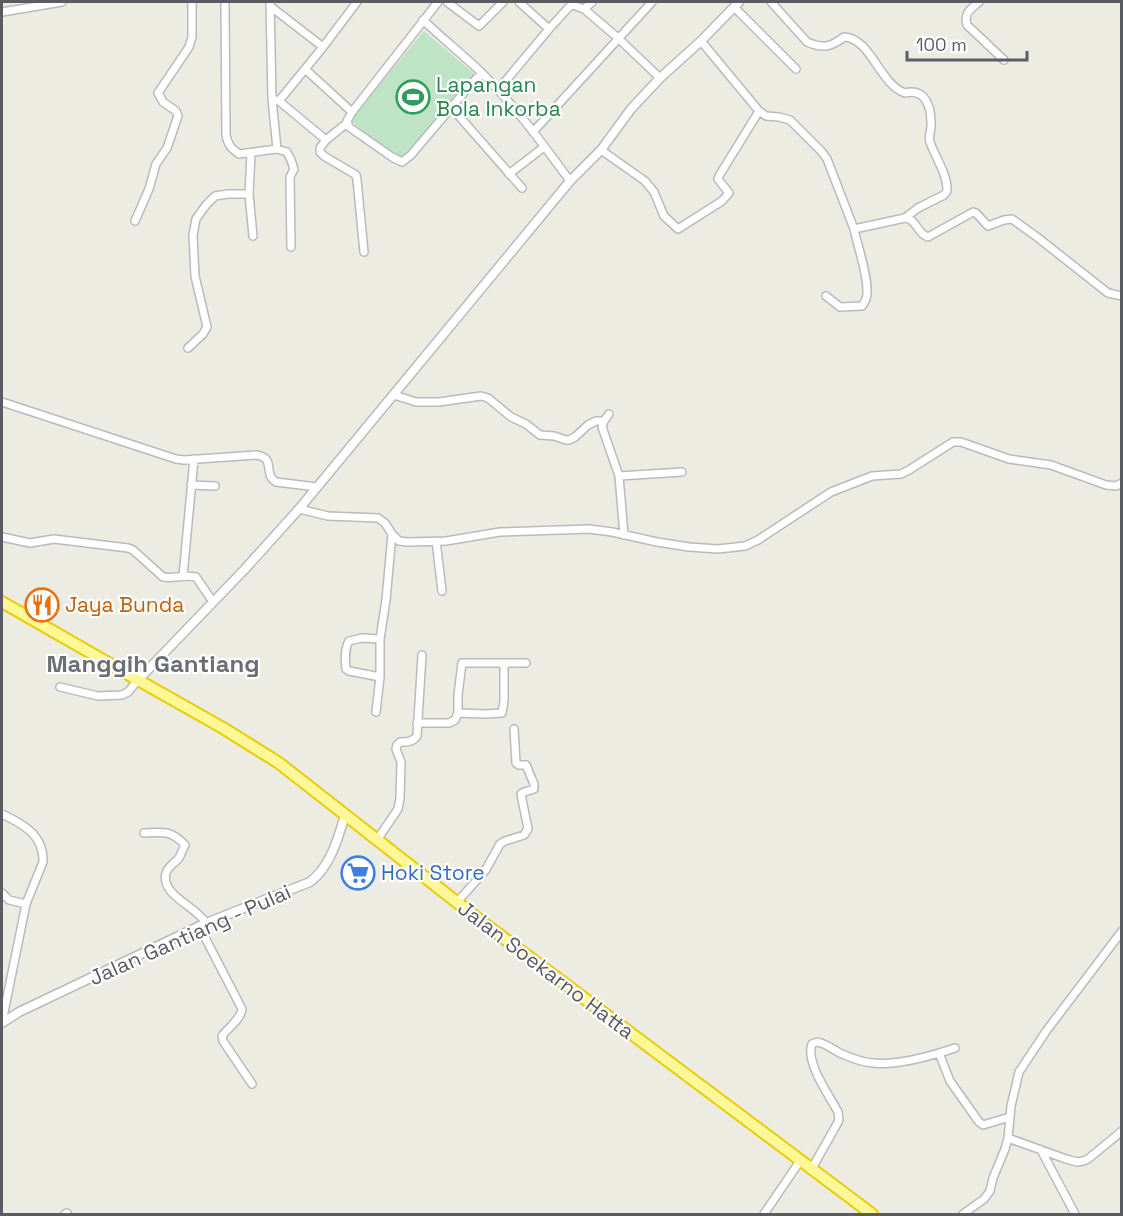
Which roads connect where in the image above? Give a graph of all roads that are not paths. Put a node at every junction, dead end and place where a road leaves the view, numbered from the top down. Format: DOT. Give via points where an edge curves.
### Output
graph roads {
  1 [pos="62,2"];
  2 [pos="192,2"];
  3 [pos="225,2"];
  4 [pos="357,2"];
  5 [pos="447,2"];
  6 [pos="503,2"];
  7 [pos="519,2"];
  8 [pos="592,2"];
  9 [pos="652,2"];
  10 [pos="771,2"];
  11 [pos="979,2"];
  12 [pos="433,3"];
  13 [pos="270,4"];
  14 [pos="736,4"];
  15 [pos="584,9"];
  16 [pos="2,12"];
  17 [pos="423,20"];
  18 [pos="549,28"];
  19 [pos="618,39"];
  20 [pos="701,41"];
  21 [pos="323,47"];
  22 [pos="1004,60"];
  23 [pos="305,69"];
  24 [pos="796,69"];
  25 [pos="482,73"];
  26 [pos="660,78"];
  27 [pos="498,90"];
  28 [pos="275,100"];
  29 [pos="451,107"];
  30 [pos="759,111"];
  31 [pos="352,112"];
  32 [pos="347,123"];
  33 [pos="533,132"];
  34 [pos="326,140"];
  35 [pos="544,147"];
  36 [pos="278,149"];
  37 [pos="601,150"];
  38 [pos="250,153"];
  39 [pos="509,174"];
  40 [pos="570,181"];
  41 [pos="522,188"];
  42 [pos="249,194"];
  43 [pos="905,218"];
  44 [pos="135,221"];
  45 [pos="854,230"];
  46 [pos="253,236"];
  47 [pos="291,247"];
  48 [pos="364,252"];
  49 [pos="826,296"];
  50 [pos="1121,296"];
  51 [pos="188,348"];
  52 [pos="394,395"];
  53 [pos="2,402"];
  54 [pos="609,414"];
  55 [pos="603,421"];
  56 [pos="194,459"];
  57 [pos="682,472"];
  58 [pos="619,476"];
  59 [pos="1122,483"];
  60 [pos="191,485"];
  61 [pos="215,486"];
  62 [pos="317,487"];
  63 [pos="299,509"];
  64 [pos="392,534"];
  65 [pos="624,535"];
  66 [pos="2,537"];
  67 [pos="436,541"];
  68 [pos="183,576"];
  69 [pos="442,591"];
  70 [pos="2,602"];
  71 [pos="213,602"];
  72 [pos="380,639"];
  73 [pos="422,656"];
  74 [pos="504,663"];
  75 [pos="526,663"];
  76 [pos="380,677"];
  77 [pos="138,681"];
  78 [pos="60,687"];
  79 [pos="376,712"];
  80 [pos="458,713"];
  81 [pos="417,723"];
  82 [pos="514,729"];
  83 [pos="2,814"];
  84 [pos="345,815"];
  85 [pos="144,833"];
  86 [pos="377,840"];
  87 [pos="2,893"];
  88 [pos="457,902"];
  89 [pos="26,904"];
  90 [pos="203,924"];
  91 [pos="1122,931"];
  92 [pos="2,1023"];
  93 [pos="954,1048"];
  94 [pos="939,1053"];
  95 [pos="252,1084"];
  96 [pos="1010,1117"];
  97 [pos="1122,1131"];
  98 [pos="1008,1138"];
  99 [pos="1041,1150"];
  100 [pos="800,1161"];
  101 [pos="811,1170"];
  102 [pos="764,1215"];
  103 [pos="872,1215"];
  104 [pos="963,1215"];
  105 [pos="1075,1215"];
  1 -- 16 [label="street"];
  2 -- 44 [label="street" via="189,47 158,93 178,116"];
  3 -- 38 [label="street" via="226,135 239,154"];
  4 -- 21 [label="street"];
  5 -- 6 [label="street" via="479,26"];
  7 -- 18 [label="street"];
  8 -- 15 [label="street"];
  9 -- 19 [label="street"];
  10 -- 43 [label="street" via="807,42 826,47 851,37 895,88 905,93 919,92 927,102 932,124 930,140 948,191"];
  11 -- 22 [label="street" via="968,12 967,26"];
  12 -- 17 [label="street"];
  13 -- 21 [label="street"];
  13 -- 28 [label="street"];
  14 -- 20 [label="street"];
  14 -- 24 [label="street"];
  15 -- 18 [label="street" via="570,6"];
  15 -- 19 [label="street"];
  17 -- 25 [label="street"];
  17 -- 31 [label="street"];
  18 -- 27 [label="street"];
  19 -- 26 [label="street"];
  19 -- 33 [label="street"];
  20 -- 26 [label="street"];
  20 -- 30 [label="street"];
  21 -- 23 [label="street"];
  23 -- 28 [label="street"];
  23 -- 31 [label="street"];
  25 -- 27 [label="street"];
  25 -- 29 [label="street"];
  26 -- 37 [label="street"];
  27 -- 33 [label="street"];
  28 -- 34 [label="street"];
  28 -- 36 [label="street"];
  29 -- 32 [label="street" via="402,162"];
  29 -- 39 [label="street"];
  30 -- 37 [label="street" via="719,176 729,193 678,229 664,216 650,186"];
  30 -- 45 [label="street" via="790,120 822,152"];
  31 -- 32 [label="street"];
  32 -- 34 [label="street"];
  33 -- 35 [label="street"];
  34 -- 48 [label="street" via="320,152 356,175"];
  35 -- 39 [label="street"];
  35 -- 40 [label="street"];
  36 -- 38 [label="street"];
  36 -- 47 [label="street" via="287,152 294,169 290,177"];
  37 -- 40 [label="street"];
  38 -- 42 [label="street"];
  39 -- 41 [label="street"];
  40 -- 52 [label="street"];
  42 -- 46 [label="street"];
  42 -- 51 [label="street" via="215,196 196,219 192,235 195,276 207,327"];
  43 -- 45 [label="street"];
  43 -- 50 [label="street" via="928,237 973,212 988,226 1012,219 1108,293"];
  45 -- 49 [label="street" via="866,279 866,301 862,306 840,307"];
  52 -- 55 [label="street" via="416,402 481,396 540,435 566,440 588,425"];
  52 -- 62 [label="street"];
  53 -- 56 [label="street" via="176,459"];
  54 -- 55 [label="street"];
  55 -- 58 [label="street"];
  56 -- 60 [label="street"];
  56 -- 62 [label="street" via="262,456 268,462 272,480"];
  57 -- 58 [label="street"];
  58 -- 65 [label="street"];
  59 -- 65 [label="street" via="1106,485 1051,465 1009,459 953,441 902,474 872,477 831,492 745,546 689,547"];
  60 -- 61 [label="street"];
  60 -- 68 [label="street"];
  62 -- 63 [label="street"];
  63 -- 64 [label="street" via="328,516 378,518"];
  63 -- 71 [label="street"];
  64 -- 67 [label="street" via="408,543"];
  64 -- 72 [label="street"];
  65 -- 67 [label="street" via="589,529 526,531"];
  66 -- 68 [label="street" via="30,543 54,539 128,548 163,577"];
  67 -- 69 [label="street"];
  68 -- 71 [label="street" via="196,577"];
  70 -- 77 [label="highway, Jalan Soekarno Hatta"];
  71 -- 77 [label="street"];
  72 -- 76 [label="street"];
  72 -- 76 [label="street" via="350,642 345,666 349,671"];
  73 -- 81 [label="street"];
  74 -- 75 [label="street"];
  74 -- 80 [label="street" via="462,663"];
  74 -- 80 [label="street" via="502,713"];
  76 -- 79 [label="street"];
  77 -- 78 [label="street" via="122,695 98,696"];
  77 -- 84 [label="highway, Jalan Soekarno Hatta" via="251,745"];
  80 -- 81 [label="street" via="449,723"];
  81 -- 86 [label="street" via="415,740 397,746 398,809"];
  82 -- 88 [label="street" via="516,763 526,765 534,787 521,794 528,829 524,835 500,844 485,871"];
  83 -- 89 [label="street" via="29,830 42,847 43,862"];
  84 -- 86 [label="highway, Jalan Soekarno Hatta"];
  84 -- 90 [label="street, Jalan Gantiang - Pulai" via="334,848 317,876 301,886"];
  85 -- 90 [label="street" via="166,831 185,845 166,870 165,880 170,892 195,910"];
  86 -- 88 [label="highway, Jalan Soekarno Hatta"];
  87 -- 89 [label="street" via="9,900"];
  88 -- 100 [label="highway, Jalan Soekarno Hatta"];
  89 -- 92 [label="street"];
  90 -- 92 [label="street, Jalan Gantiang - Pulai"];
  90 -- 95 [label="street" via="242,1009 222,1041"];
  91 -- 96 [label="street" via="1019,1072"];
  93 -- 94 [label="street"];
  94 -- 96 [label="street" via="950,1081 979,1122 983,1125"];
  94 -- 101 [label="street" via="873,1063 842,1054 823,1043 812,1044 814,1067 839,1120"];
  96 -- 98 [label="street"];
  97 -- 99 [label="street" via="1083,1161"];
  98 -- 99 [label="street"];
  98 -- 104 [label="street" via="990,1191"];
  99 -- 105 [label="street"];
  100 -- 101 [label="highway, Jalan Soekarno Hatta"];
  100 -- 102 [label="street"];
  101 -- 103 [label="highway, Jalan Soekarno Hatta"];
}
